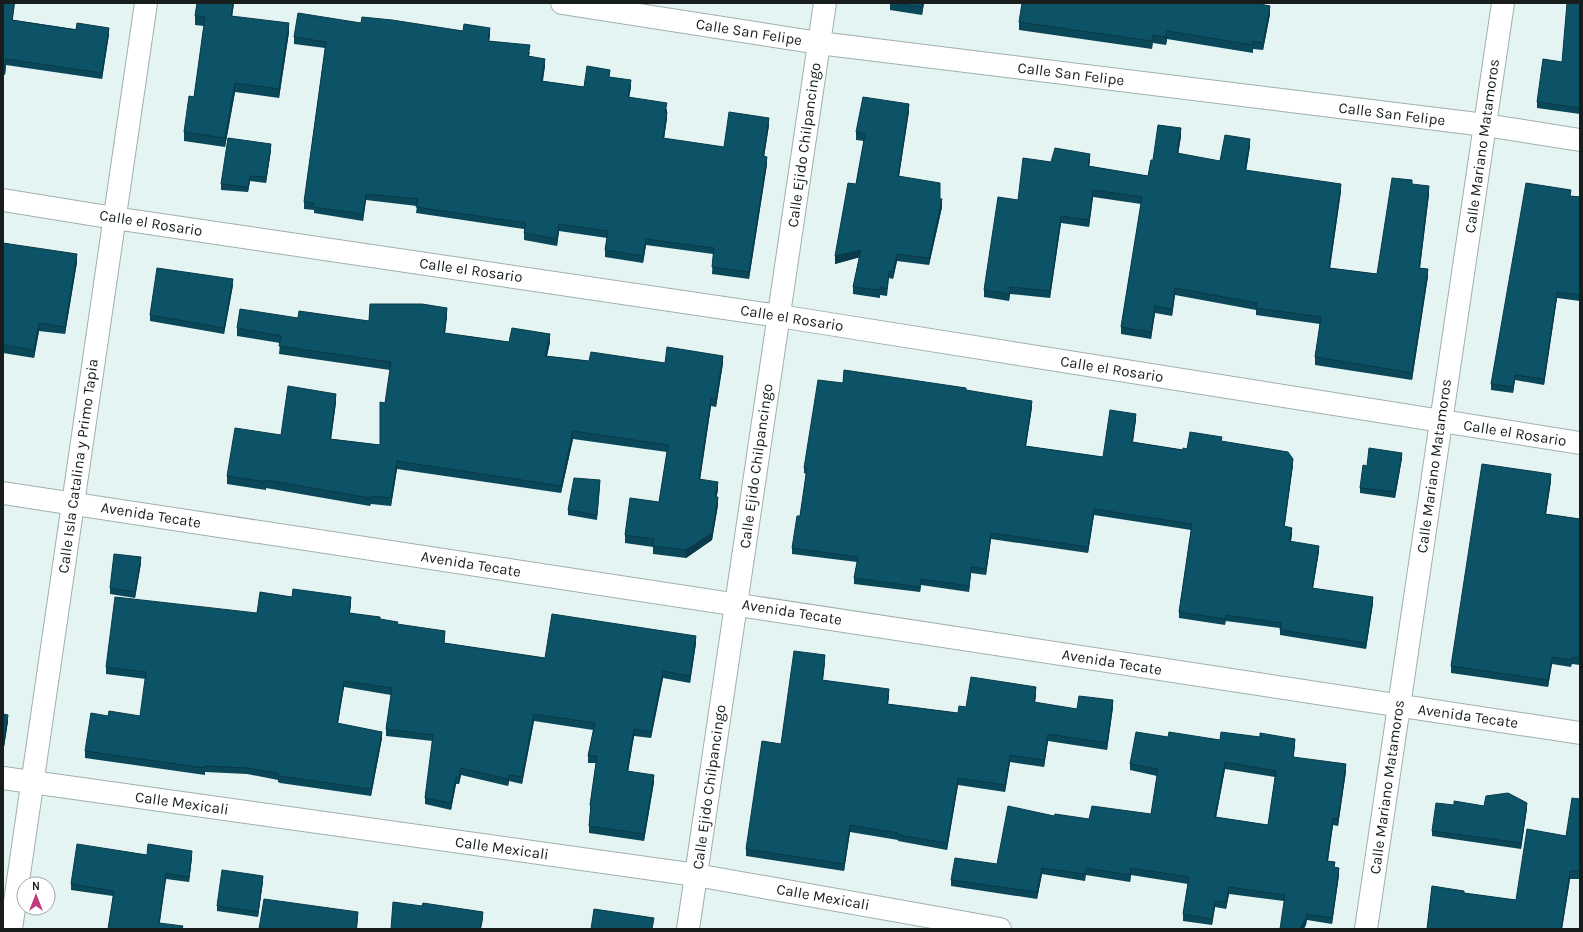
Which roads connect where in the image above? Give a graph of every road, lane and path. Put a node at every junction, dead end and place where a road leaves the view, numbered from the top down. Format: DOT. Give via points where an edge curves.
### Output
graph roads {
  1 [pos="146,3"];
  2 [pos="562,3"];
  3 [pos="825,3"];
  4 [pos="1503,3"];
  5 [pos="819,43"];
  6 [pos="1485,125"];
  7 [pos="1580,140"];
  8 [pos="3,200"];
  9 [pos="114,218"];
  10 [pos="778,316"];
  11 [pos="1441,421"];
  12 [pos="1580,442"];
  13 [pos="3,493"];
  14 [pos="73,504"];
  15 [pos="736,603"];
  16 [pos="1399,706"];
  17 [pos="1580,733"];
  18 [pos="3,778"];
  19 [pos="32,782"];
  20 [pos="696,875"];
  21 [pos="11,929"];
  22 [pos="688,929"];
  23 [pos="1000,929"];
  24 [pos="1366,929"];
  1 -- 9 [label="street, Calle Isla Catalina y Primo Tapia"];
  2 -- 5 [label="street, Calle San Felipe"];
  3 -- 5 [label="street, Calle Ejido Chilpancingo"];
  4 -- 6 [label="street, Calle Mariano Matamoros"];
  5 -- 6 [label="street, Calle San Felipe"];
  5 -- 10 [label="street, Calle Ejido Chilpancingo"];
  6 -- 7 [label="street, Calle San Felipe"];
  6 -- 11 [label="street, Calle Mariano Matamoros"];
  8 -- 9 [label="street, Calle el Rosario"];
  9 -- 10 [label="street, Calle el Rosario"];
  9 -- 14 [label="street, Calle Isla Catalina y Primo Tapia"];
  10 -- 11 [label="street, Calle el Rosario"];
  10 -- 15 [label="street, Calle Ejido Chilpancingo"];
  11 -- 12 [label="street, Calle el Rosario"];
  11 -- 16 [label="street, Calle Mariano Matamoros"];
  13 -- 14 [label="street, Avenida Tecate"];
  14 -- 15 [label="street, Avenida Tecate"];
  14 -- 19 [label="street, Calle Isla Catalina y Primo Tapia"];
  15 -- 16 [label="street, Avenida Tecate"];
  15 -- 20 [label="street, Calle Ejido Chilpancingo"];
  16 -- 17 [label="street, Avenida Tecate"];
  16 -- 24 [label="street, Calle Mariano Matamoros"];
  18 -- 19 [label="street, Calle Mexicali"];
  19 -- 20 [label="street, Calle Mexicali"];
  19 -- 21 [label="street, Calle Isla Catalina y Primo Tapia"];
  20 -- 22 [label="street, Calle Ejido Chilpancingo"];
  20 -- 23 [label="street, Calle Mexicali"];
}
